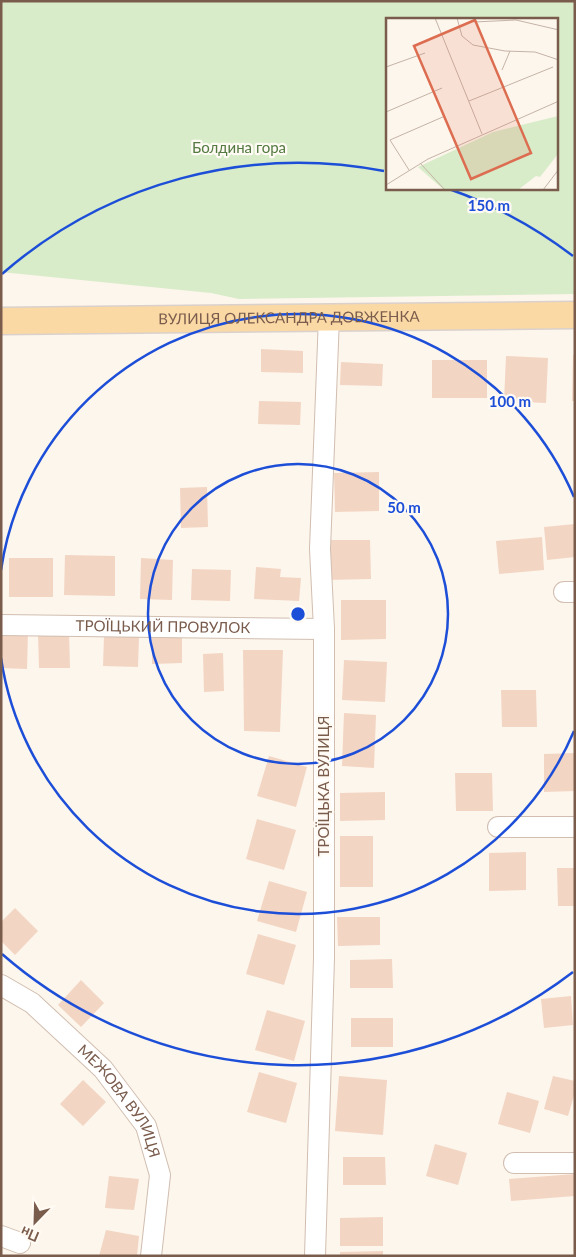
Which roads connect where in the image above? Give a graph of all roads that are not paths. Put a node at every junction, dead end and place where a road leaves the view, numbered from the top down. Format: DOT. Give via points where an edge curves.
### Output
graph roads {
  1 [pos="575,315"];
  2 [pos="329,317"];
  3 [pos="1,321"];
  4 [pos="1,625"];
  5 [pos="324,629"];
  6 [pos="498,827"];
  7 [pos="575,827"];
  8 [pos="1,985"];
  9 [pos="514,1163"];
  10 [pos="575,1163"];
  11 [pos="1,1236"];
  12 [pos="20,1243"];
  13 [pos="151,1256"];
  14 [pos="315,1256"];
  1 -- 2 [label="main road, ВУЛИЦЯ ОЛЕКСАНДРА ДОВЖЕНКА"];
  2 -- 3 [label="main road, ВУЛИЦЯ ОЛЕКСАНДРА ДОВЖЕНКА"];
  2 -- 5 [label="street, ТРОЇЦЬКА ВУЛИЦЯ" via="320,548"];
  4 -- 5 [label="street, ТРОЇЦЬКИЙ ПРОВУЛОК"];
  5 -- 14 [label="street, ТРОЇЦЬКА ВУЛИЦЯ" via="324,958"];
  6 -- 7 [label="street"];
  8 -- 13 [label="street, МЕЖОВА ВУЛИЦЯ" via="32,1003 103,1069 146,1126 160,1175"];
  9 -- 10 [label="street"];
  11 -- 12 [label="street"];
}
